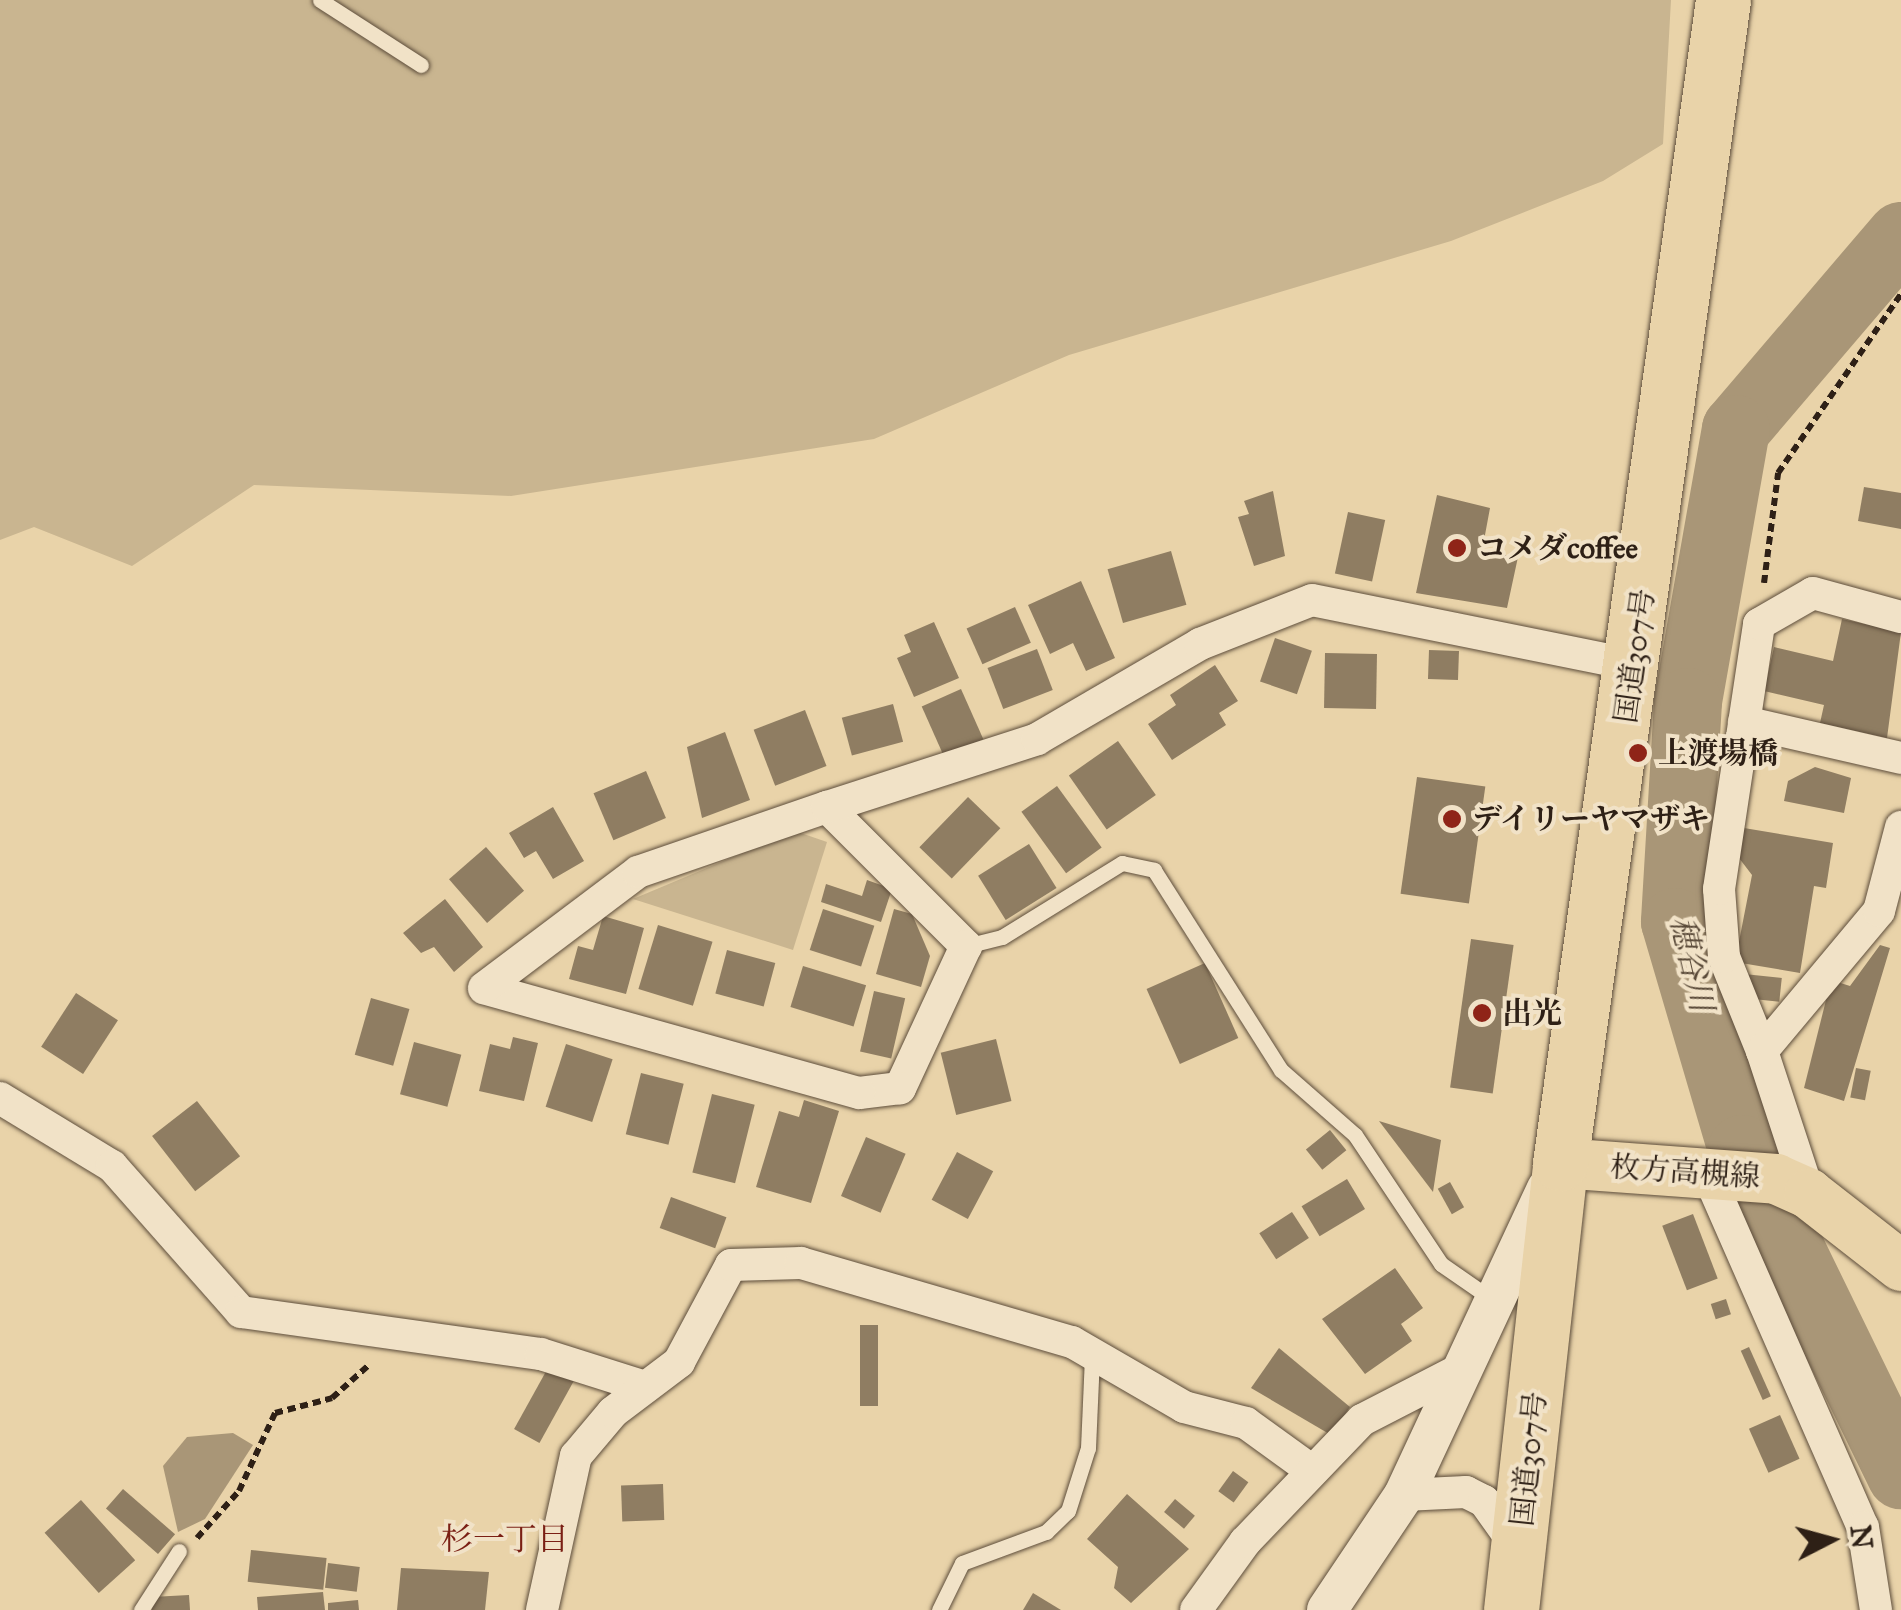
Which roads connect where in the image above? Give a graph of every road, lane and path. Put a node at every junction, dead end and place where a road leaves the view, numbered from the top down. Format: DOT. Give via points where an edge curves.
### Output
graph roads {
  1 [pos="320,0"];
  2 [pos="1723,0"];
  3 [pos="421,65"];
  4 [pos="1901,294"];
  5 [pos="1901,617"];
  6 [pos="1759,624"];
  7 [pos="1634,664"];
  8 [pos="1744,722"];
  9 [pos="1901,758"];
  10 [pos="827,807"];
  11 [pos="1901,827"];
  12 [pos="966,946"];
  13 [pos="1762,1051"];
  14 [pos="0,1098"];
  15 [pos="1560,1163"];
  16 [pos="1706,1170"];
  17 [pos="1809,1194"];
  18 [pos="1901,1266"];
  19 [pos="1493,1300"];
  20 [pos="386,1331"];
  21 [pos="1092,1356"];
  22 [pos="1457,1370"];
  23 [pos="645,1387"];
  24 [pos="1311,1470"];
  25 [pos="1404,1495"];
  26 [pos="178,1550"];
  27 [pos="1519,1551"];
  28 [pos="141,1610"];
  29 [pos="542,1610"];
  30 [pos="939,1610"];
  31 [pos="1196,1610"];
  32 [pos="1327,1610"];
  33 [pos="1511,1610"];
  34 [pos="1876,1610"];
  1 -- 3 [label="lane"];
  2 -- 7 [label="highway, 国道307号"];
  4 -- 6 [label="path" via="1778,473"];
  5 -- 6 [label="street" via="1813,594"];
  6 -- 8 [label="street"];
  7 -- 10 [label="street" via="1312,600 1200,644 1037,739"];
  7 -- 15 [label="highway, 国道307号"];
  8 -- 9 [label="street"];
  8 -- 13 [label="street" via="1719,889 1724,957"];
  10 -- 12 [label="street"];
  10 -- 12 [label="street" via="638,872 484,988 860,1093 900,1088"];
  11 -- 13 [label="street" via="1879,911"];
  12 -- 19 [label="lane" via="1002,937 1122,862 1154,870 1280,1070 1354,1134 1441,1264"];
  13 -- 17 [label="street"];
  14 -- 20 [label="street" via="112,1166 240,1312"];
  15 -- 16 [label="main road, 枚方高槻線"];
  15 -- 19 [label="street"];
  15 -- 27 [label="highway, 国道307号"];
  16 -- 17 [label="main road, 枚方高槻線"];
  16 -- 34 [label="street" via="1863,1528"];
  17 -- 18 [label="main road, 枚方高槻線"];
  19 -- 22 [label="street"];
  20 -- 23 [label="street" via="596,1365"];
  20 -- 26 [label="path" via="349,1389 275,1413 217,1526"];
  21 -- 23 [label="street" via="1072,1342 778,1259 731,1265 679,1362"];
  21 -- 24 [label="street" via="1184,1407 1246,1423"];
  21 -- 30 [label="lane" via="1088,1448 1068,1510 1046,1532 962,1563"];
  22 -- 24 [label="street" via="1362,1420"];
  22 -- 25 [label="street"];
  23 -- 29 [label="street" via="576,1456"];
  24 -- 31 [label="street"];
  25 -- 27 [label="street" via="1444,1488 1484,1500"];
  25 -- 32 [label="street"];
  26 -- 28 [label="lane"];
  27 -- 33 [label="highway, 国道307号"];
}
